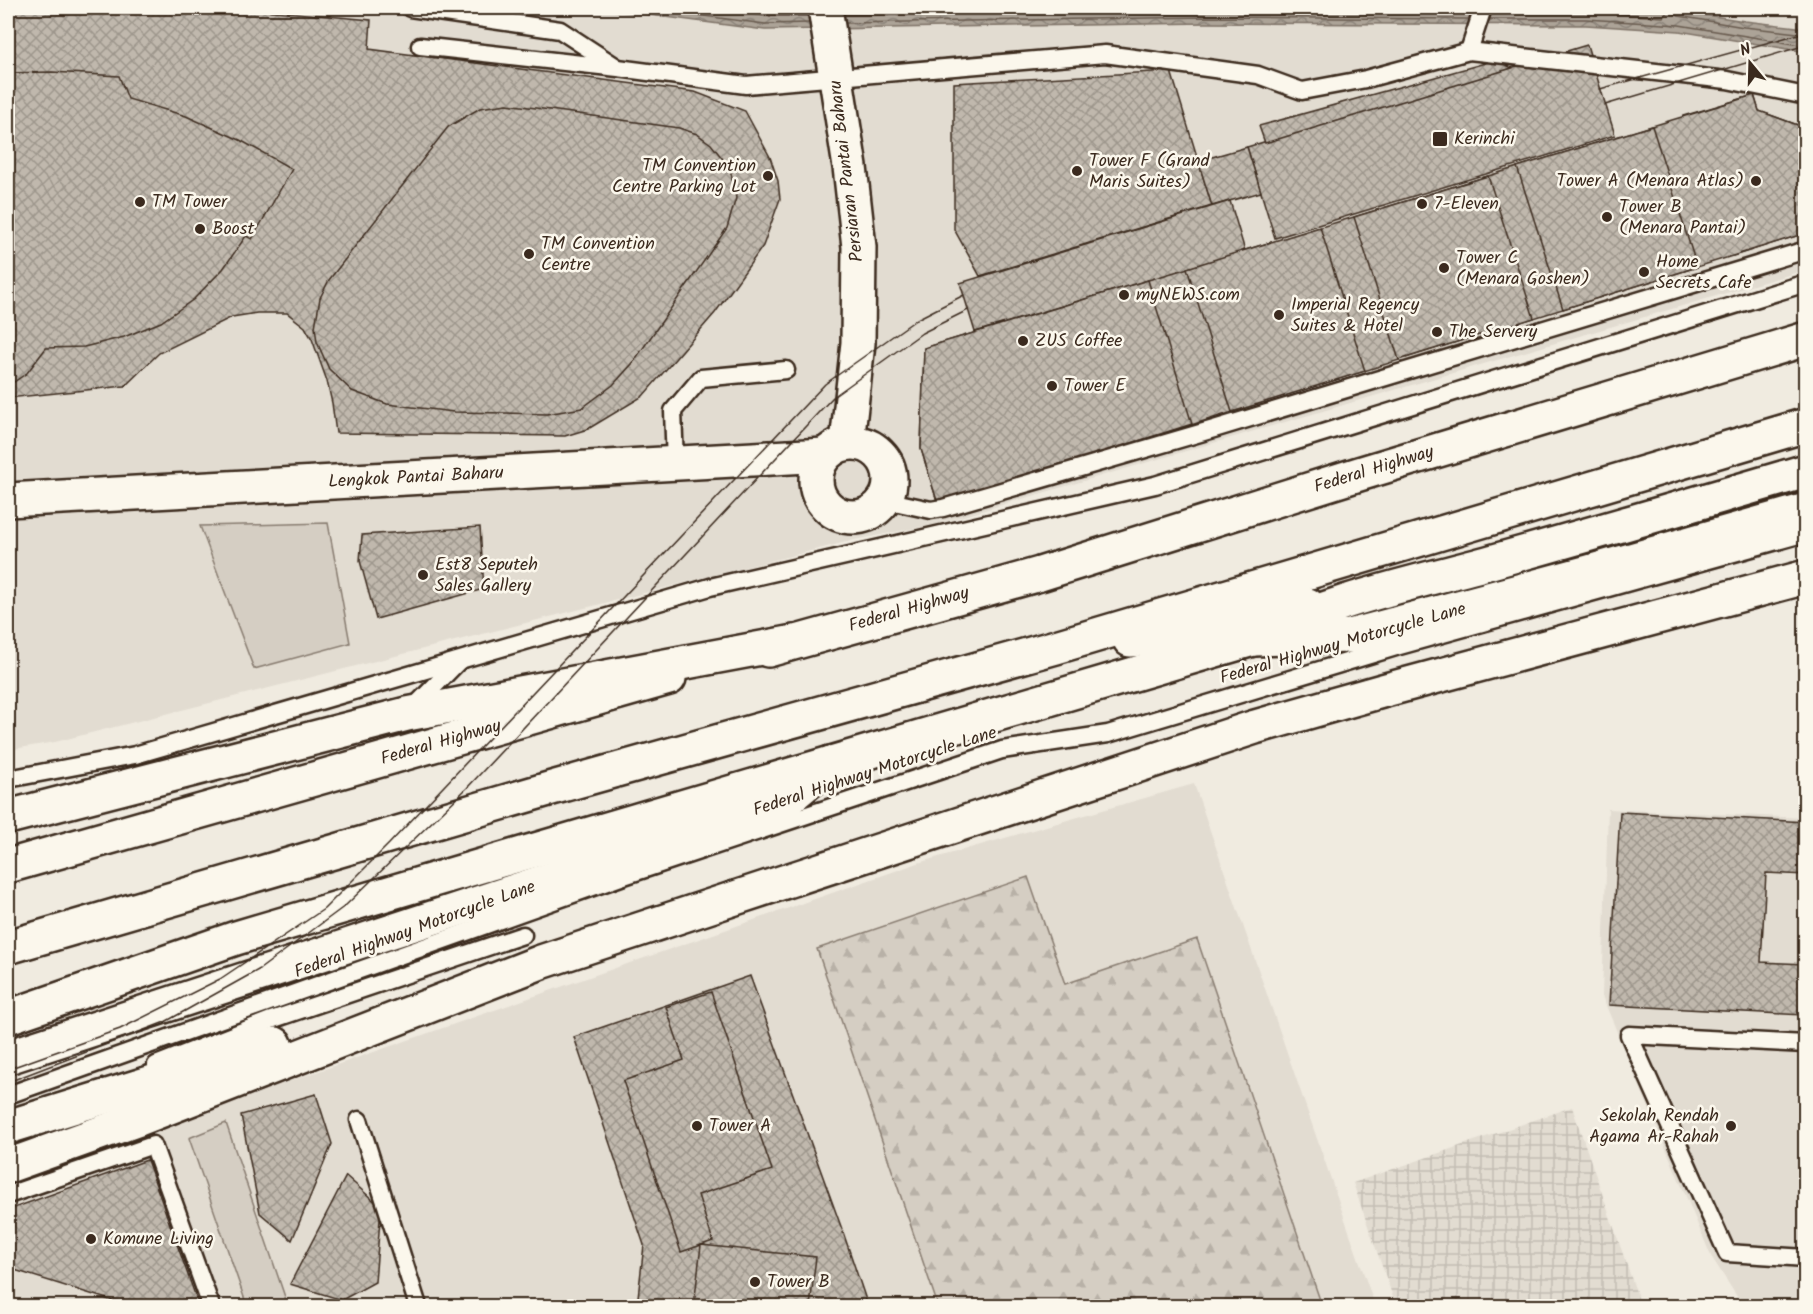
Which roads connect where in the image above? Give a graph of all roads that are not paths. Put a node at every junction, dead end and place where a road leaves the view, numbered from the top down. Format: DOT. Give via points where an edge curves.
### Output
graph roads {
  1 [pos="410,8"];
  2 [pos="1483,8"];
  3 [pos="827,22"];
  4 [pos="420,46"];
  5 [pos="1469,51"];
  6 [pos="618,68"];
  7 [pos="836,77"];
  8 [pos="1806,96"];
  9 [pos="1806,250"];
  10 [pos="1806,283"];
  11 [pos="1806,339"];
  12 [pos="786,370"];
  13 [pos="1806,425"];
  14 [pos="836,449"];
  15 [pos="675,464"];
  16 [pos="1806,471"];
  17 [pos="8,500"];
  18 [pos="885,500"];
  19 [pos="1806,510"];
  20 [pos="1806,532"];
  21 [pos="1577,538"];
  22 [pos="1806,577"];
  23 [pos="1253,639"];
  24 [pos="794,642"];
  25 [pos="1056,647"];
  26 [pos="460,660"];
  27 [pos="407,714"];
  28 [pos="831,763"];
  29 [pos="8,779"];
  30 [pos="8,817"];
  31 [pos="8,866"];
  32 [pos="264,872"];
  33 [pos="523,935"];
  34 [pos="8,946"];
  35 [pos="541,962"];
  36 [pos="8,963"];
  37 [pos="8,1017"];
  38 [pos="1806,1044"];
  39 [pos="8,1057"];
  40 [pos="8,1095"];
  41 [pos="359,1120"];
  42 [pos="8,1125"];
  43 [pos="8,1166"];
  44 [pos="8,1195"];
  45 [pos="35,1195"];
  46 [pos="8,1206"];
  47 [pos="1806,1258"];
  48 [pos="211,1306"];
  49 [pos="418,1306"];
  1 -- 6 [label="lane" via="560,30"];
  2 -- 5 [label="lane"];
  3 -- 7 [label="main road, Persiaran Pantai Baharu"];
  4 -- 6 [label="lane"];
  5 -- 7 [label="lane" via="1366,79 1302,91 1258,75 1105,54"];
  5 -- 8 [label="lane" via="1726,80"];
  6 -- 7 [label="lane" via="746,85"];
  7 -- 14 [label="main road, Persiaran Pantai Baharu" via="859,247 858,343"];
  9 -- 18 [label="lane" via="943,508 931,510"];
  10 -- 26 [label="lane" via="1155,485 710,587"];
  11 -- 24 [label="main road, Federal Highway" via="1040,574"];
  12 -- 15 [label="lane" via="701,378 673,411"];
  13 -- 25 [label="main road"];
  14 -- 15 [label="main road, Lengkok Pantai Baharu"];
  14 -- 18 [label="main road" via="859,444 880,455 887,465 890,483"];
  14 -- 18 [label="main road" via="818,466 815,478 816,490 830,510 853,518 877,509"];
  15 -- 17 [label="main road, Lengkok Pantai Baharu"];
  16 -- 21 [label="main road"];
  19 -- 23 [label="main road" via="1350,636"];
  20 -- 40 [label="lane, Federal Highway Motorcycle Lane" via="1407,644 1108,734 1002,750 621,877"];
  21 -- 23 [label="main road" via="1354,600 1284,623"];
  21 -- 25 [label="main road" via="1185,635"];
  22 -- 35 [label="main road" via="1255,727"];
  23 -- 28 [label="main road"];
  24 -- 27 [label="main road"];
  24 -- 31 [label="main road, Federal Highway"];
  25 -- 32 [label="main road"];
  26 -- 27 [label="lane"];
  26 -- 29 [label="lane" via="135,755"];
  27 -- 30 [label="main road"];
  28 -- 37 [label="main road" via="236,938"];
  28 -- 39 [label="main road" via="783,803"];
  32 -- 34 [label="main road"];
  32 -- 36 [label="main road"];
  33 -- 42 [label="lane" via="272,1020"];
  35 -- 42 [label="main road"];
  35 -- 43 [label="main road"];
  38 -- 47 [label="lane" via="1629,1035 1727,1253"];
  41 -- 49 [label="lane"];
  44 -- 48 [label="lane" via="153,1145"];
  45 -- 46 [label="lane"];
}
